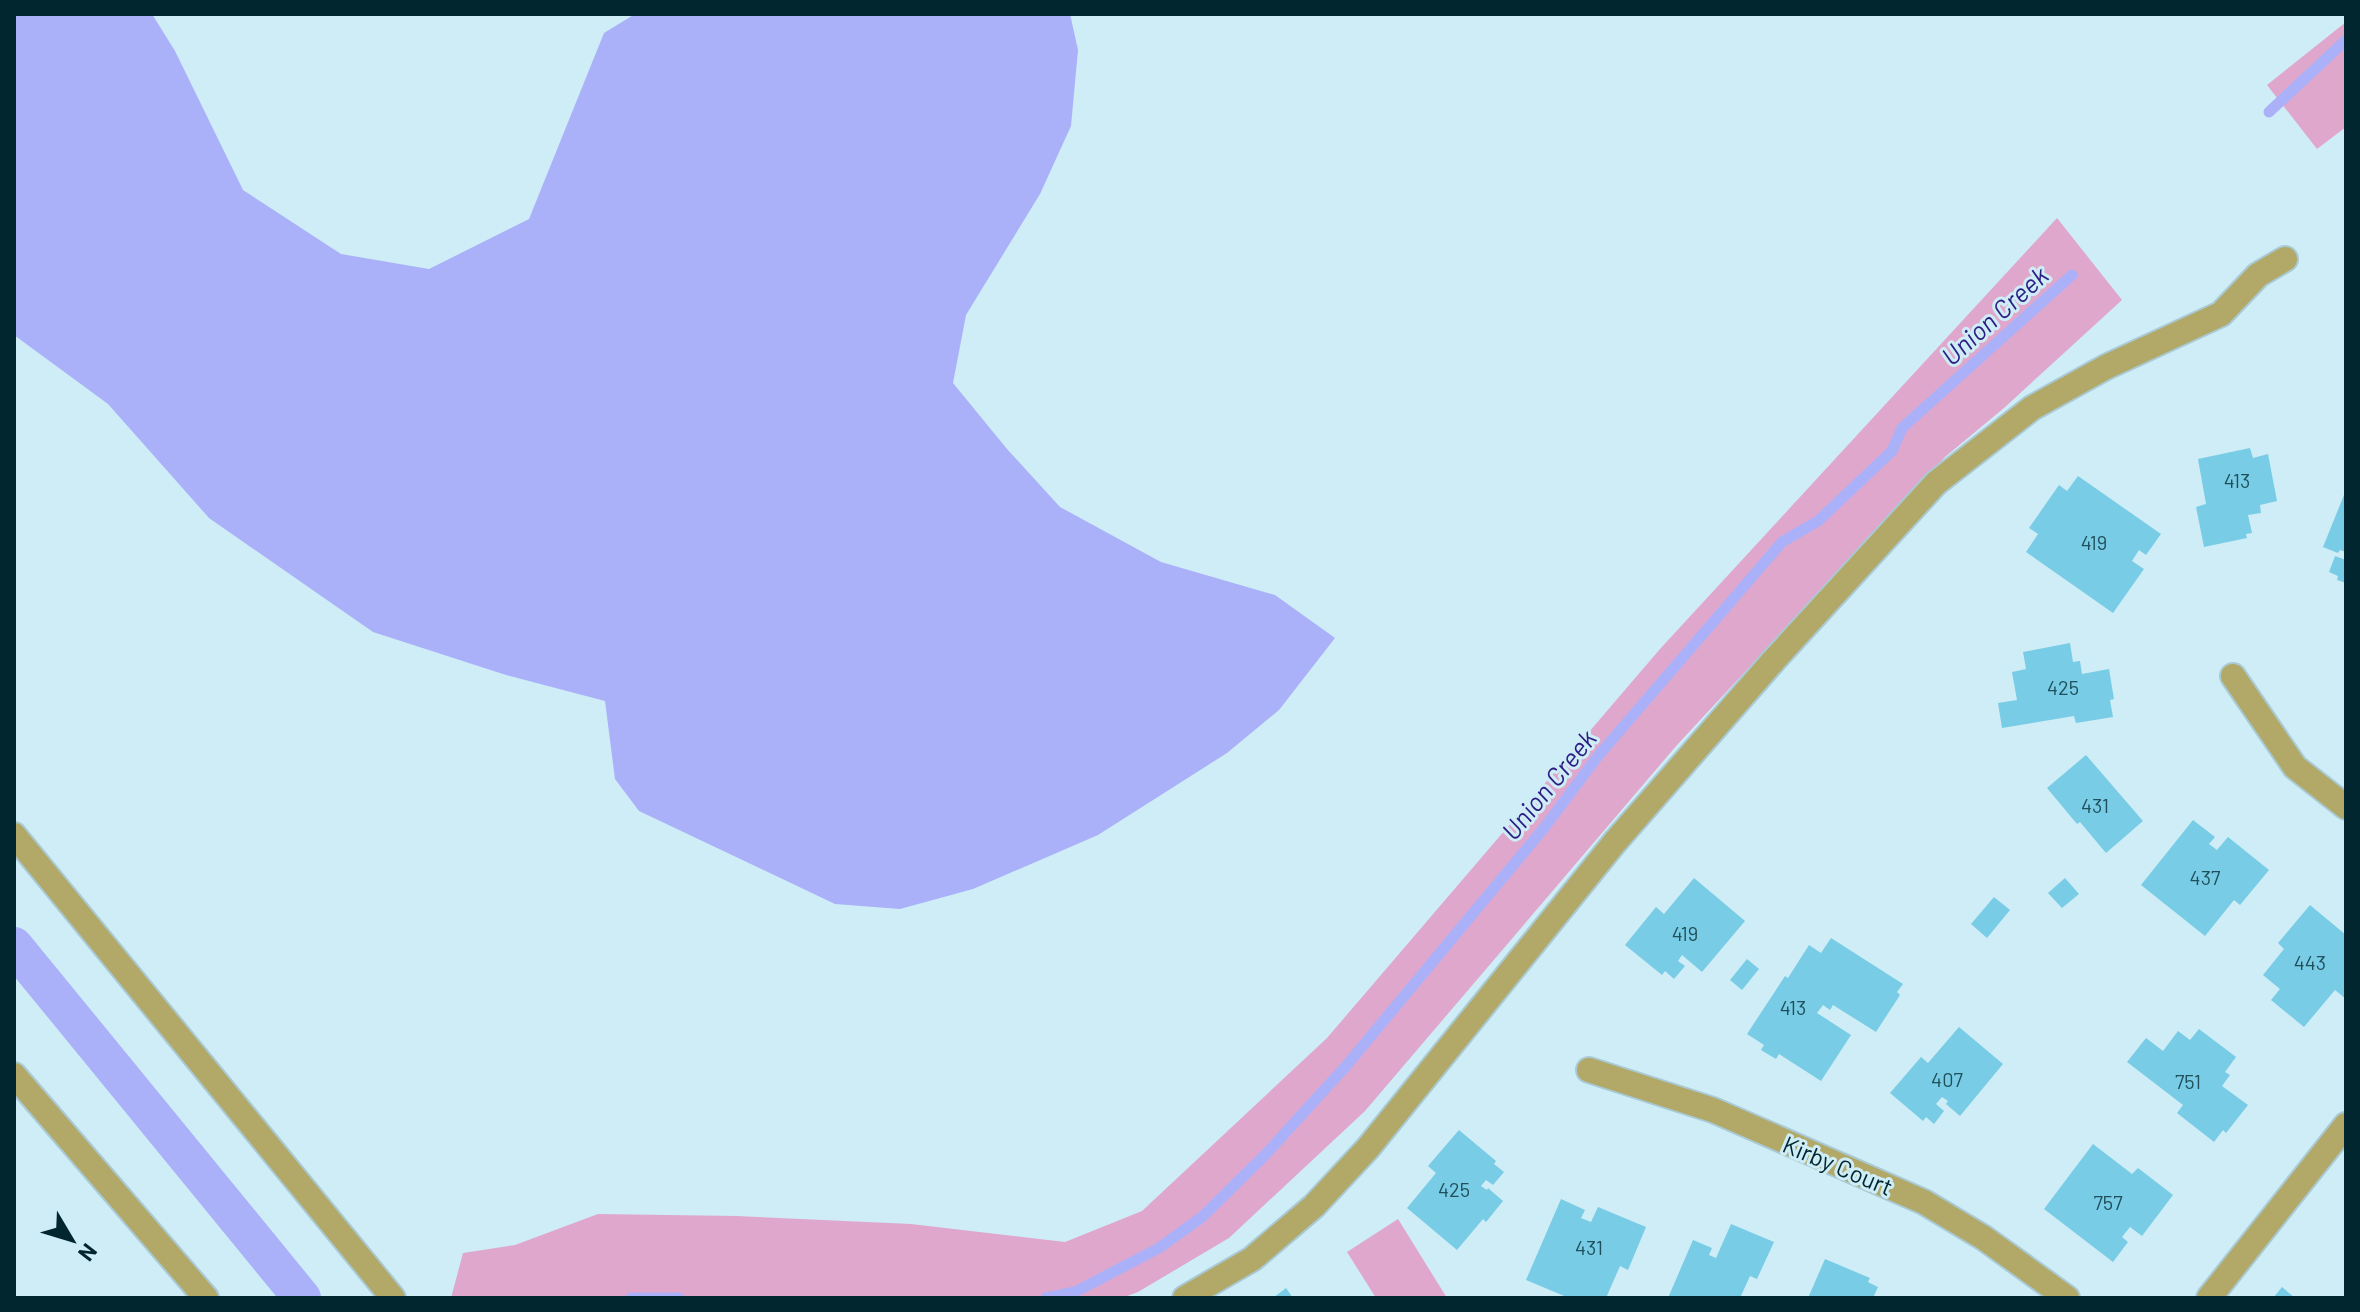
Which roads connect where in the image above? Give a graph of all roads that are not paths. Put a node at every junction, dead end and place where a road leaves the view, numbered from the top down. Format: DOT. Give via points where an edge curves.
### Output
graph roads {
  1 [pos="2285,259"];
  2 [pos="2233,676"];
  3 [pos="2346,807"];
  4 [pos="14,835"];
  5 [pos="1589,1070"];
  6 [pos="14,1075"];
  7 [pos="2346,1125"];
  8 [pos="206,1298"];
  9 [pos="393,1298"];
  10 [pos="1185,1298"];
  11 [pos="2067,1298"];
  12 [pos="2209,1298"];
  1 -- 10 [label="street" via="2258,275 2221,314 2032,408 1936,483 1615,842 1368,1148 1314,1206 1252,1259"];
  2 -- 3 [label="street" via="2295,767"];
  4 -- 9 [label="street"];
  5 -- 11 [label="street, Kirby Court" via="1713,1110 1924,1202"];
  6 -- 8 [label="street"];
  7 -- 12 [label="street"];
}
